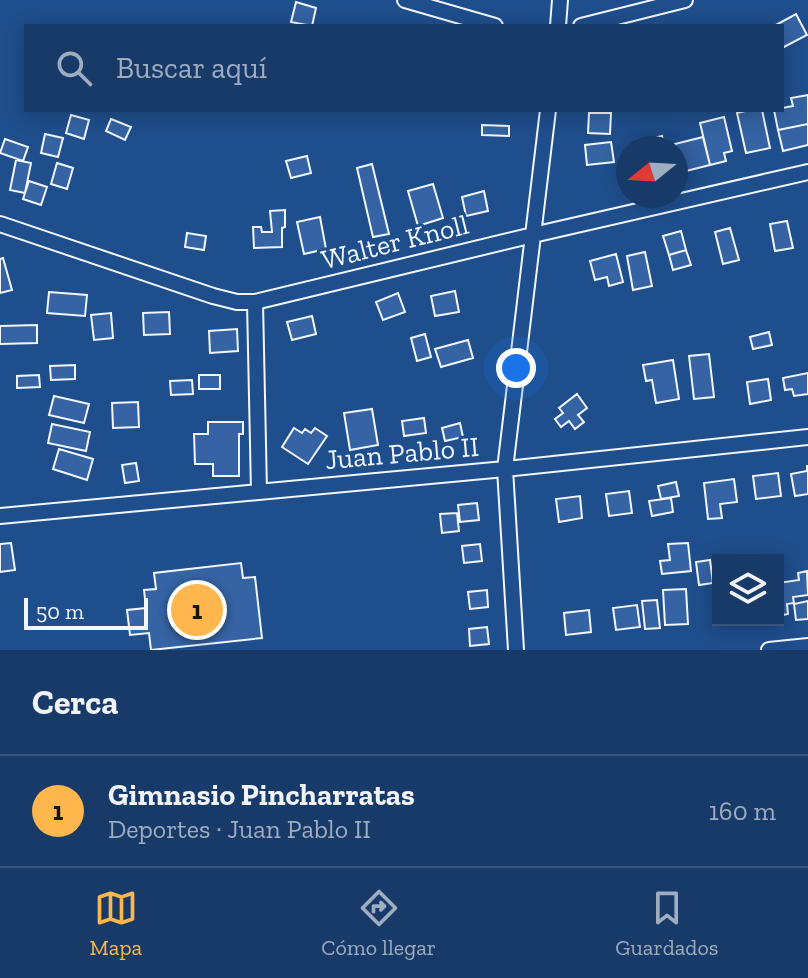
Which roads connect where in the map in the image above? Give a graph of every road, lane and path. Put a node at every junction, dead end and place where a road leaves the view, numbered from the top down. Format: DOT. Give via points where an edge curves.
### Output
graph roads {
  1 [pos="405,0"];
  2 [pos="560,0"];
  3 [pos="685,0"];
  4 [pos="488,24"];
  5 [pos="558,24"];
  6 [pos="589,24"];
  7 [pos="548,112"];
  8 [pos="808,172"];
  9 [pos="0,224"];
  10 [pos="533,235"];
  11 [pos="255,302"];
  12 [pos="808,437"];
  13 [pos="505,469"];
  14 [pos="259,492"];
  15 [pos="0,516"];
  16 [pos="808,646"];
  17 [pos="516,650"];
  18 [pos="769,650"];
  1 -- 4 [label="street"];
  2 -- 5 [label="street"];
  3 -- 6 [label="street"];
  7 -- 10 [label="street"];
  8 -- 10 [label="street, Walter Knoll"];
  9 -- 11 [label="street, Walter Knoll" via="213,296"];
  10 -- 11 [label="street, Walter Knoll"];
  10 -- 13 [label="street"];
  11 -- 14 [label="street"];
  12 -- 13 [label="street, Juan Pablo II"];
  13 -- 14 [label="street, Juan Pablo II"];
  13 -- 17 [label="street"];
  14 -- 15 [label="street, Juan Pablo II"];
  16 -- 18 [label="street"];
}
